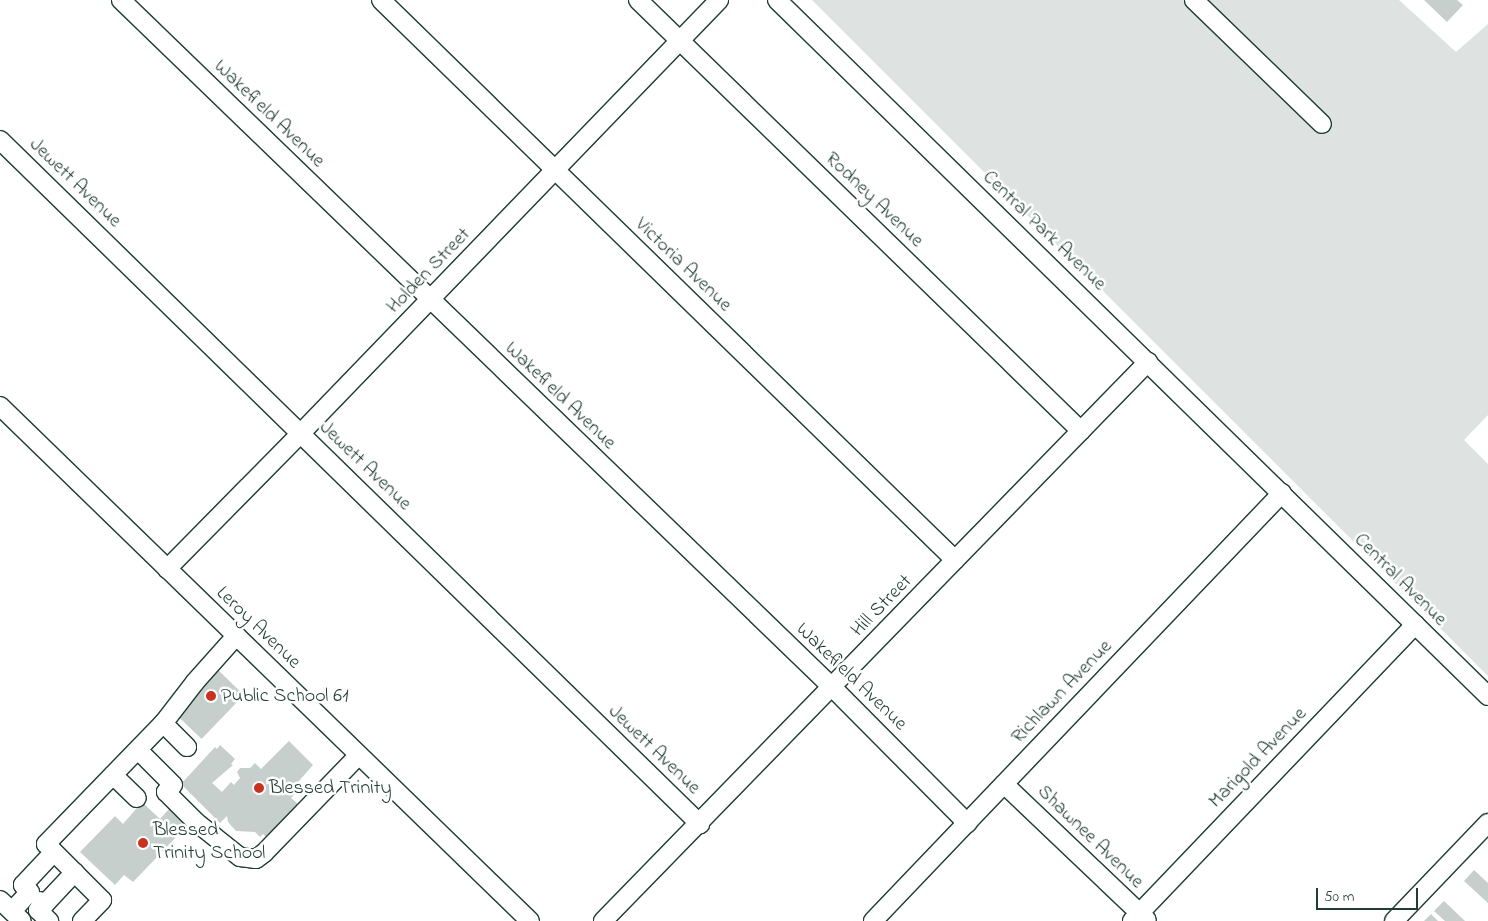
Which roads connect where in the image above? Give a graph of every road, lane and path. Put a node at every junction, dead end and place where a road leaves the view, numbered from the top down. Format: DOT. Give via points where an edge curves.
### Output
graph roads {
  1 [pos="121,0"];
  2 [pos="381,0"];
  3 [pos="638,0"];
  4 [pos="719,0"];
  5 [pos="777,0"];
  6 [pos="1194,0"];
  7 [pos="680,41"];
  8 [pos="1322,124"];
  9 [pos="0,140"];
  10 [pos="555,170"];
  11 [pos="430,300"];
  12 [pos="1148,362"];
  13 [pos="0,406"];
  14 [pos="1081,431"];
  15 [pos="301,433"];
  16 [pos="1282,493"];
  17 [pos="956,560"];
  18 [pos="167,569"];
  19 [pos="1415,625"];
  20 [pos="236,636"];
  21 [pos="832,687"];
  22 [pos="1488,696"];
  23 [pos="163,723"];
  24 [pos="187,747"];
  25 [pos="138,750"];
  26 [pos="358,756"];
  27 [pos="113,775"];
  28 [pos="1004,784"];
  29 [pos="137,798"];
  30 [pos="967,823"];
  31 [pos="1488,823"];
  32 [pos="700,824"];
  33 [pos="54,852"];
  34 [pos="75,872"];
  35 [pos="30,892"];
  36 [pos="11,911"];
  37 [pos="46,913"];
  38 [pos="1139,918"];
  39 [pos="82,921"];
  40 [pos="530,921"];
  41 [pos="603,921"];
  42 [pos="873,921"];
  43 [pos="1394,921"];
  1 -- 11 [label="street, Wakefield Avenue"];
  2 -- 10 [label="street, Victoria Avenue"];
  3 -- 7 [label="street, Rodney Avenue"];
  4 -- 7 [label="street, Holden Street"];
  5 -- 12 [label="street, Central Park Avenue"];
  6 -- 8 [label="street"];
  7 -- 10 [label="street, Holden Street"];
  7 -- 14 [label="street, Rodney Avenue"];
  9 -- 15 [label="street, Jewett Avenue"];
  10 -- 11 [label="street, Holden Street"];
  10 -- 17 [label="street, Victoria Avenue"];
  11 -- 15 [label="street, Holden Street"];
  11 -- 21 [label="street, Wakefield Avenue"];
  12 -- 14 [label="street, Hill Street"];
  12 -- 16 [label="street, Central Park Avenue"];
  13 -- 18 [label="street, Leroy Avenue"];
  14 -- 17 [label="street, Hill Street"];
  15 -- 18 [label="street, Holden Street"];
  15 -- 32 [label="street, Jewett Avenue"];
  16 -- 19 [label="street, Central Avenue"];
  16 -- 28 [label="street, Richlawn Avenue"];
  17 -- 21 [label="street, Hill Street"];
  18 -- 20 [label="street, Leroy Avenue"];
  19 -- 22 [label="street, Central Avenue"];
  19 -- 38 [label="street, Marigold Avenue"];
  20 -- 23 [label="street"];
  20 -- 26 [label="street, Leroy Avenue"];
  21 -- 30 [label="street, Wakefield Avenue"];
  21 -- 32 [label="street, Hill Street"];
  23 -- 24 [label="street"];
  23 -- 25 [label="street"];
  25 -- 26 [label="street" via="173,785 166,792 196,822 240,856 256,859"];
  25 -- 27 [label="street"];
  26 -- 40 [label="street, Leroy Avenue"];
  27 -- 29 [label="street"];
  27 -- 33 [label="street" via="46,844"];
  28 -- 30 [label="street, Richlawn Avenue"];
  28 -- 38 [label="street, Shawnee Avenue"];
  30 -- 42 [label="street, Richlawn Avenue"];
  31 -- 43 [label="street"];
  32 -- 41 [label="street, Hill Street"];
  33 -- 34 [label="street"];
  33 -- 35 [label="street" via="23,885"];
  34 -- 37 [label="street"];
  34 -- 39 [label="street" via="102,900"];
  35 -- 36 [label="street"];
  35 -- 37 [label="street"];
}
